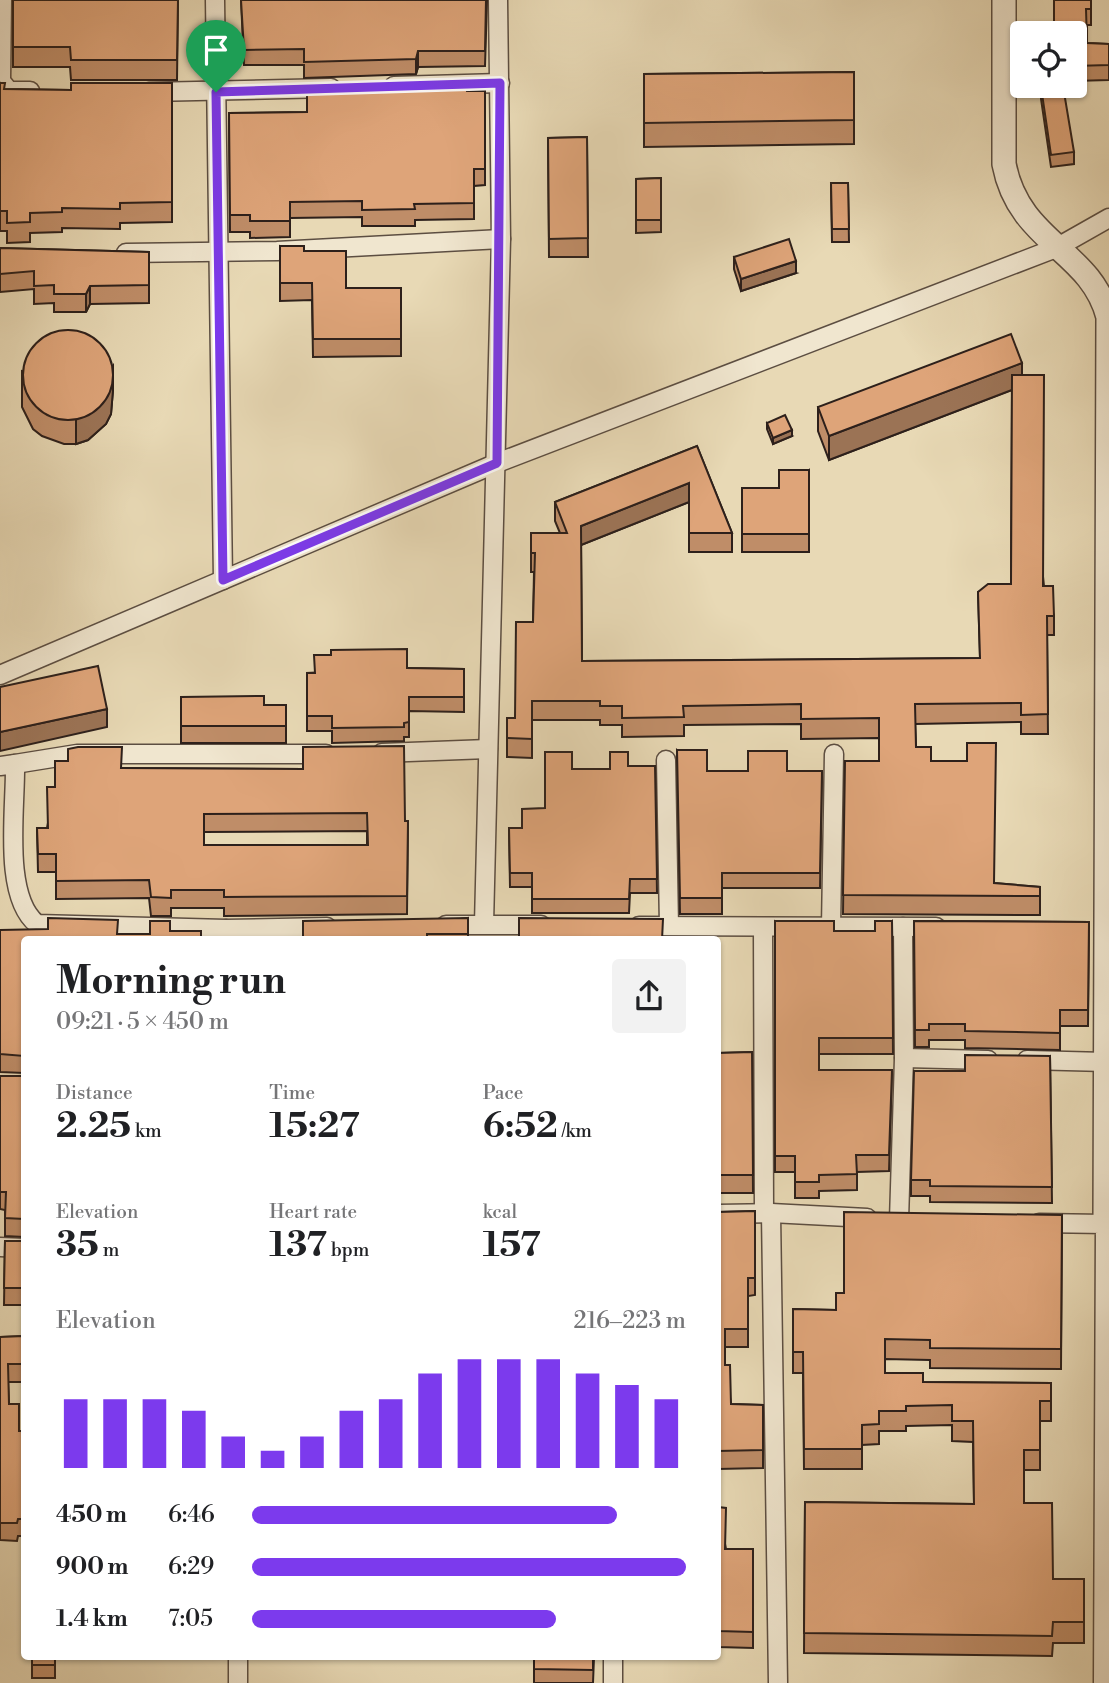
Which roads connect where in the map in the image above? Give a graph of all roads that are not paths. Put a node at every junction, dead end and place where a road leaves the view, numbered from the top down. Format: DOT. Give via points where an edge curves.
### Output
graph roads {
  1 [pos="2,0"];
  2 [pos="215,0"];
  3 [pos="498,0"];
  4 [pos="1004,0"];
  5 [pos="500,83"];
  6 [pos="378,87"];
  7 [pos="351,88"];
  8 [pos="51,91"];
  9 [pos="134,92"];
  10 [pos="216,92"];
  11 [pos="1109,218"];
  12 [pos="501,239"];
  13 [pos="1056,248"];
  14 [pos="219,251"];
  15 [pos="110,253"];
  16 [pos="497,463"];
  17 [pos="223,580"];
  18 [pos="0,675"];
  19 [pos="488,749"];
  20 [pos="343,754"];
  21 [pos="367,754"];
  22 [pos="834,754"];
  23 [pos="666,760"];
  24 [pos="7,765"];
  25 [pos="1108,850"];
  26 [pos="7,878"];
  27 [pos="484,924"];
  28 [pos="430,925"];
  29 [pos="553,925"];
  30 [pos="622,926"];
  31 [pos="669,926"];
  32 [pos="348,927"];
  33 [pos="763,927"];
  34 [pos="831,927"];
  35 [pos="903,927"];
  36 [pos="957,927"];
  37 [pos="226,934"];
  38 [pos="1107,1021"];
  39 [pos="904,1058"];
  40 [pos="1106,1062"];
  41 [pos="767,1213"];
  42 [pos="721,1214"];
  43 [pos="1023,1222"];
  44 [pos="1107,1224"];
  45 [pos="0,1247"];
  46 [pos="21,1248"];
  47 [pos="238,1660"];
  48 [pos="613,1660"];
  49 [pos="238,1683"];
  50 [pos="613,1683"];
  51 [pos="778,1683"];
  52 [pos="1103,1683"];
  1 -- 8 [label="street" via="3,87"];
  2 -- 10 [label="street"];
  3 -- 5 [label="street"];
  4 -- 13 [label="street" via="1004,164 1008,185 1021,212"];
  5 -- 6 [label="street"];
  5 -- 12 [label="street"];
  7 -- 10 [label="street"];
  9 -- 10 [label="street"];
  10 -- 14 [label="street"];
  11 -- 13 [label="street"];
  12 -- 14 [label="street"];
  12 -- 16 [label="street"];
  13 -- 16 [label="street"];
  13 -- 25 [label="street" via="1091,278 1108,317"];
  14 -- 15 [label="street"];
  14 -- 17 [label="street"];
  16 -- 17 [label="street"];
  16 -- 19 [label="street"];
  17 -- 18 [label="street"];
  19 -- 21 [label="street"];
  19 -- 27 [label="street"];
  20 -- 24 [label="street" via="77,754"];
  22 -- 34 [label="street"];
  23 -- 31 [label="street"];
  24 -- 26 [label="street"];
  25 -- 38 [label="street" via="1099,927"];
  26 -- 37 [label="street" via="26,915 37,924"];
  27 -- 28 [label="street"];
  27 -- 29 [label="street"];
  30 -- 31 [label="street"];
  31 -- 33 [label="street"];
  32 -- 37 [label="street"];
  33 -- 34 [label="street"];
  33 -- 41 [label="street"];
  34 -- 35 [label="street"];
  35 -- 36 [label="street"];
  35 -- 39 [label="street"];
  38 -- 40 [label="street"];
  39 -- 40 [label="street"];
  39 -- 41 [label="street" via="906,1220"];
  40 -- 44 [label="street"];
  41 -- 42 [label="street"];
  41 -- 51 [label="street"];
  43 -- 44 [label="street"];
  44 -- 52 [label="street"];
  45 -- 46 [label="street"];
  47 -- 49 [label="street"];
  48 -- 50 [label="street"];
}
